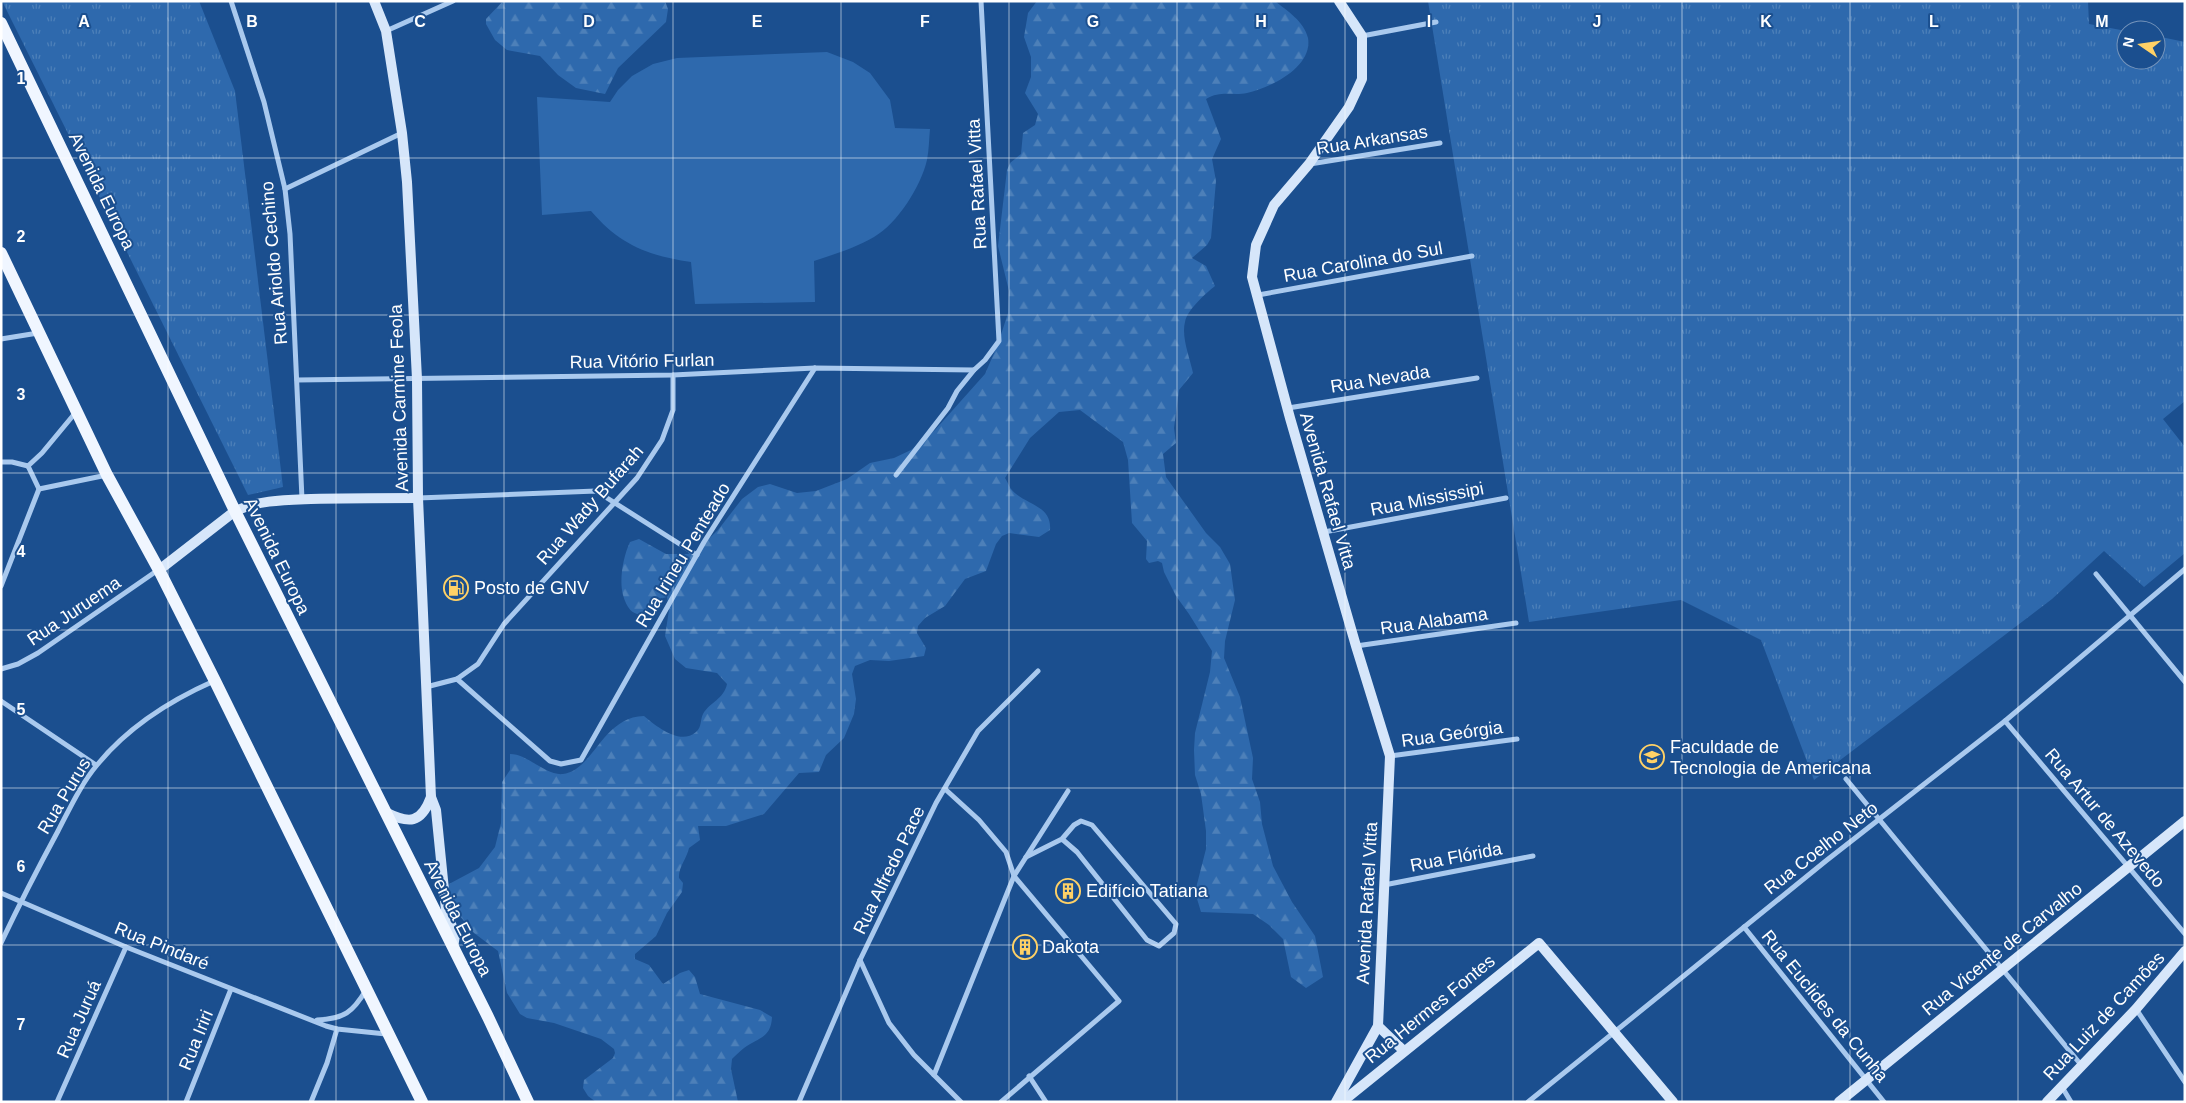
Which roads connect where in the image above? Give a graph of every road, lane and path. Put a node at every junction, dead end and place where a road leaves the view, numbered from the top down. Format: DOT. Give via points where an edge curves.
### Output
graph roads {
  1 [pos="231,1"];
  2 [pos="374,1"];
  3 [pos="453,1"];
  4 [pos="981,1"];
  5 [pos="1339,1"];
  6 [pos="1,22"];
  7 [pos="1436,22"];
  8 [pos="386,31"];
  9 [pos="1362,36"];
  10 [pos="402,133"];
  11 [pos="1440,143"];
  12 [pos="1309,164"];
  13 [pos="286,190"];
  14 [pos="1,253"];
  15 [pos="1472,256"];
  16 [pos="1258,295"];
  17 [pos="40,333"];
  18 [pos="1,339"];
  19 [pos="815,368"];
  20 [pos="974,370"];
  21 [pos="673,375"];
  22 [pos="417,378"];
  23 [pos="1477,378"];
  24 [pos="297,380"];
  25 [pos="1288,408"];
  26 [pos="76,412"];
  27 [pos="1,462"];
  28 [pos="28,466"];
  29 [pos="107,475"];
  30 [pos="896,476"];
  31 [pos="39,489"];
  32 [pos="418,498"];
  33 [pos="1506,498"];
  34 [pos="302,499"];
  35 [pos="614,504"];
  36 [pos="235,511"];
  37 [pos="1324,532"];
  38 [pos="697,555"];
  39 [pos="2185,569"];
  40 [pos="159,570"];
  41 [pos="2096,574"];
  42 [pos="1,586"];
  43 [pos="2130,614"];
  44 [pos="1516,623"];
  45 [pos="1356,646"];
  46 [pos="1,669"];
  47 [pos="1038,671"];
  48 [pos="456,679"];
  49 [pos="215,680"];
  50 [pos="2185,682"];
  51 [pos="426,687"];
  52 [pos="1,701"];
  53 [pos="2004,721"];
  54 [pos="1518,739"];
  55 [pos="1390,756"];
  56 [pos="96,765"];
  57 [pos="1846,779"];
  58 [pos="944,788"];
  59 [pos="1068,791"];
  60 [pos="431,797"];
  61 [pos="386,812"];
  62 [pos="1878,820"];
  63 [pos="2185,822"];
  64 [pos="1062,839"];
  65 [pos="1533,856"];
  66 [pos="1026,857"];
  67 [pos="2129,867"];
  68 [pos="1014,876"];
  69 [pos="1384,885"];
  70 [pos="1,893"];
  71 [pos="20,901"];
  72 [pos="1744,927"];
  73 [pos="2185,934"];
  74 [pos="1,943"];
  75 [pos="126,947"];
  76 [pos="453,948"];
  77 [pos="2185,951"];
  78 [pos="860,960"];
  79 [pos="2003,970"];
  80 [pos="231,989"];
  81 [pos="367,990"];
  82 [pos="2136,1009"];
  83 [pos="314,1020"];
  84 [pos="1378,1026"];
  85 [pos="337,1029"];
  86 [pos="1615,1031"];
  87 [pos="390,1034"];
  88 [pos="1404,1051"];
  89 [pos="2082,1066"];
  90 [pos="934,1075"];
  91 [pos="1029,1076"];
  92 [pos="1867,1079"];
  93 [pos="2185,1082"];
  94 [pos="2062,1087"];
  95 [pos="57,1102"];
  96 [pos="186,1102"];
  97 [pos="311,1102"];
  98 [pos="422,1102"];
  99 [pos="528,1102"];
  100 [pos="799,1102"];
  101 [pos="961,1102"];
  102 [pos="1001,1102"];
  103 [pos="1046,1102"];
  104 [pos="1336,1102"];
  105 [pos="1342,1102"];
  106 [pos="1528,1102"];
  107 [pos="1673,1102"];
  108 [pos="1839,1102"];
  109 [pos="1884,1102"];
  110 [pos="2046,1102"];
  111 [pos="2071,1102"];
  1 -- 13 [label="street, Rua Arioldo Cechino" via="264,102"];
  2 -- 8 [label="main road, Avenida Carmine Feola"];
  3 -- 8 [label="street"];
  4 -- 20 [label="street, Rua Rafael Vitta" via="1000,341"];
  5 -- 9 [label="main road"];
  6 -- 36 [label="main road, Avenida Europa"];
  7 -- 9 [label="street"];
  8 -- 10 [label="main road, Avenida Carmine Feola"];
  9 -- 12 [label="main road, Avenida Rafael Vitta" via="1362,79 1349,107"];
  10 -- 13 [label="street"];
  10 -- 22 [label="main road, Avenida Carmine Feola"];
  11 -- 12 [label="street, Rua Arkansas"];
  12 -- 16 [label="main road, Avenida Rafael Vitta" via="1274,205 1256,245 1252,277"];
  13 -- 24 [label="street, Rua Arioldo Cechino"];
  14 -- 17 [label="main road"];
  15 -- 16 [label="street, Rua Carolina do Sul"];
  16 -- 25 [label="main road, Avenida Rafael Vitta"];
  17 -- 18 [label="street"];
  17 -- 26 [label="main road"];
  19 -- 20 [label="street, Rua Vitório Furlan"];
  19 -- 21 [label="street, Rua Vitório Furlan"];
  19 -- 38 [label="street, Rua Irineu Penteado"];
  20 -- 30 [label="street"];
  21 -- 22 [label="street, Rua Vitório Furlan"];
  21 -- 35 [label="street, Rua Wady Bufarah" via="673,410 662,440 637,478"];
  22 -- 24 [label="street, Rua Vitório Furlan"];
  22 -- 32 [label="main road, Avenida Carmine Feola"];
  23 -- 25 [label="street, Rua Nevada"];
  24 -- 34 [label="street, Rua Arioldo Cechino"];
  25 -- 37 [label="main road, Avenida Rafael Vitta"];
  26 -- 28 [label="street"];
  26 -- 29 [label="main road"];
  27 -- 28 [label="street"];
  28 -- 31 [label="street"];
  29 -- 31 [label="street"];
  29 -- 40 [label="main road"];
  31 -- 42 [label="street"];
  32 -- 34 [label="main road"];
  32 -- 35 [label="street" via="596,491"];
  32 -- 51 [label="main road, Avenida Carmine Feola"];
  33 -- 37 [label="street, Rua Mississipi"];
  34 -- 36 [label="main road" via="248,505"];
  35 -- 38 [label="street"];
  35 -- 48 [label="street, Rua Wady Bufarah" via="504,624 478,664"];
  36 -- 40 [label="main road"];
  36 -- 61 [label="main road, Avenida Europa"];
  37 -- 45 [label="main road, Avenida Rafael Vitta"];
  38 -- 48 [label="street, Rua Irineu Penteado" via="581,760 561,764 550,761"];
  39 -- 43 [label="street, Rua Coelho Neto"];
  40 -- 46 [label="street, Rua Juruema" via="38,653"];
  40 -- 49 [label="main road"];
  41 -- 43 [label="street"];
  43 -- 50 [label="street"];
  43 -- 53 [label="street, Rua Coelho Neto"];
  44 -- 45 [label="street, Rua Alabama"];
  45 -- 55 [label="main road, Avenida Rafael Vitta"];
  47 -- 58 [label="street, Rua Alfredo Pace" via="978,731"];
  48 -- 51 [label="street, Rua Wady Bufarah"];
  49 -- 56 [label="street, Rua Purus" via="151,717"];
  49 -- 81 [label="main road"];
  51 -- 60 [label="main road, Avenida Carmine Feola"];
  52 -- 56 [label="street"];
  53 -- 62 [label="street, Rua Coelho Neto"];
  53 -- 67 [label="street, Rua Artur de Azevedo"];
  54 -- 55 [label="street, Rua Geórgia"];
  55 -- 69 [label="main road, Avenida Rafael Vitta"];
  56 -- 71 [label="street, Rua Purus"];
  57 -- 62 [label="street"];
  58 -- 68 [label="street" via="979,820 1006,852"];
  58 -- 78 [label="street, Rua Alfredo Pace"];
  59 -- 66 [label="street"];
  60 -- 61 [label="main road" via="426,810 418,818 398,818"];
  60 -- 76 [label="main road, Avenida Carmine Feola" via="436,810 446,910 455,935"];
  61 -- 76 [label="main road, Avenida Europa"];
  62 -- 72 [label="street, Rua Coelho Neto"];
  62 -- 79 [label="street"];
  63 -- 67 [label="main road, Rua Vicente de Carvalho"];
  64 -- 64 [label="street" via="1077,852 1148,940 1158,946 1174,933 1176,924 1092,825 1081,821 1074,824"];
  64 -- 66 [label="street"];
  65 -- 69 [label="street, Rua Flórida"];
  66 -- 68 [label="street"];
  67 -- 73 [label="street, Rua Artur de Azevedo"];
  67 -- 79 [label="main road, Rua Vicente de Carvalho"];
  68 -- 90 [label="street"];
  68 -- 91 [label="street" via="1119,1000"];
  69 -- 84 [label="main road, Avenida Rafael Vitta"];
  70 -- 71 [label="street, Rua Pindaré"];
  71 -- 74 [label="street, Rua Purus"];
  71 -- 75 [label="street, Rua Pindaré"];
  72 -- 86 [label="street, Rua Coelho Neto"];
  72 -- 92 [label="street, Rua Euclides da Cunha"];
  75 -- 80 [label="street, Rua Pindaré"];
  75 -- 95 [label="street, Rua Juruá"];
  76 -- 99 [label="main road, Avenida Europa"];
  77 -- 82 [label="main road, Rua Luiz de Camões"];
  78 -- 90 [label="street" via="889,1023"];
  78 -- 100 [label="street, Rua Alfredo Pace"];
  79 -- 89 [label="street"];
  79 -- 92 [label="main road, Rua Vicente de Carvalho"];
  80 -- 83 [label="street, Rua Pindaré"];
  80 -- 96 [label="street, Rua Iriri"];
  81 -- 83 [label="street, Rua Pindaré" via="358,1004 340,1018"];
  81 -- 87 [label="main road"];
  82 -- 89 [label="main road, Rua Luiz de Camões"];
  82 -- 93 [label="street"];
  83 -- 85 [label="street, Rua Pindaré"];
  84 -- 88 [label="main road"];
  84 -- 104 [label="main road, Avenida Rafael Vitta"];
  85 -- 87 [label="street, Rua Pindaré"];
  85 -- 97 [label="street"];
  86 -- 88 [label="main road, Rua Hermes Fontes" via="1539,943"];
  86 -- 106 [label="street, Rua Coelho Neto"];
  86 -- 107 [label="main road"];
  87 -- 98 [label="main road"];
  88 -- 105 [label="main road, Rua Hermes Fontes"];
  89 -- 94 [label="main road, Rua Luiz de Camões"];
  90 -- 101 [label="street"];
  91 -- 102 [label="street"];
  91 -- 103 [label="street"];
  92 -- 108 [label="main road, Rua Vicente de Carvalho"];
  92 -- 109 [label="street, Rua Euclides da Cunha"];
  94 -- 110 [label="main road, Rua Luiz de Camões"];
  94 -- 111 [label="street"];
}
